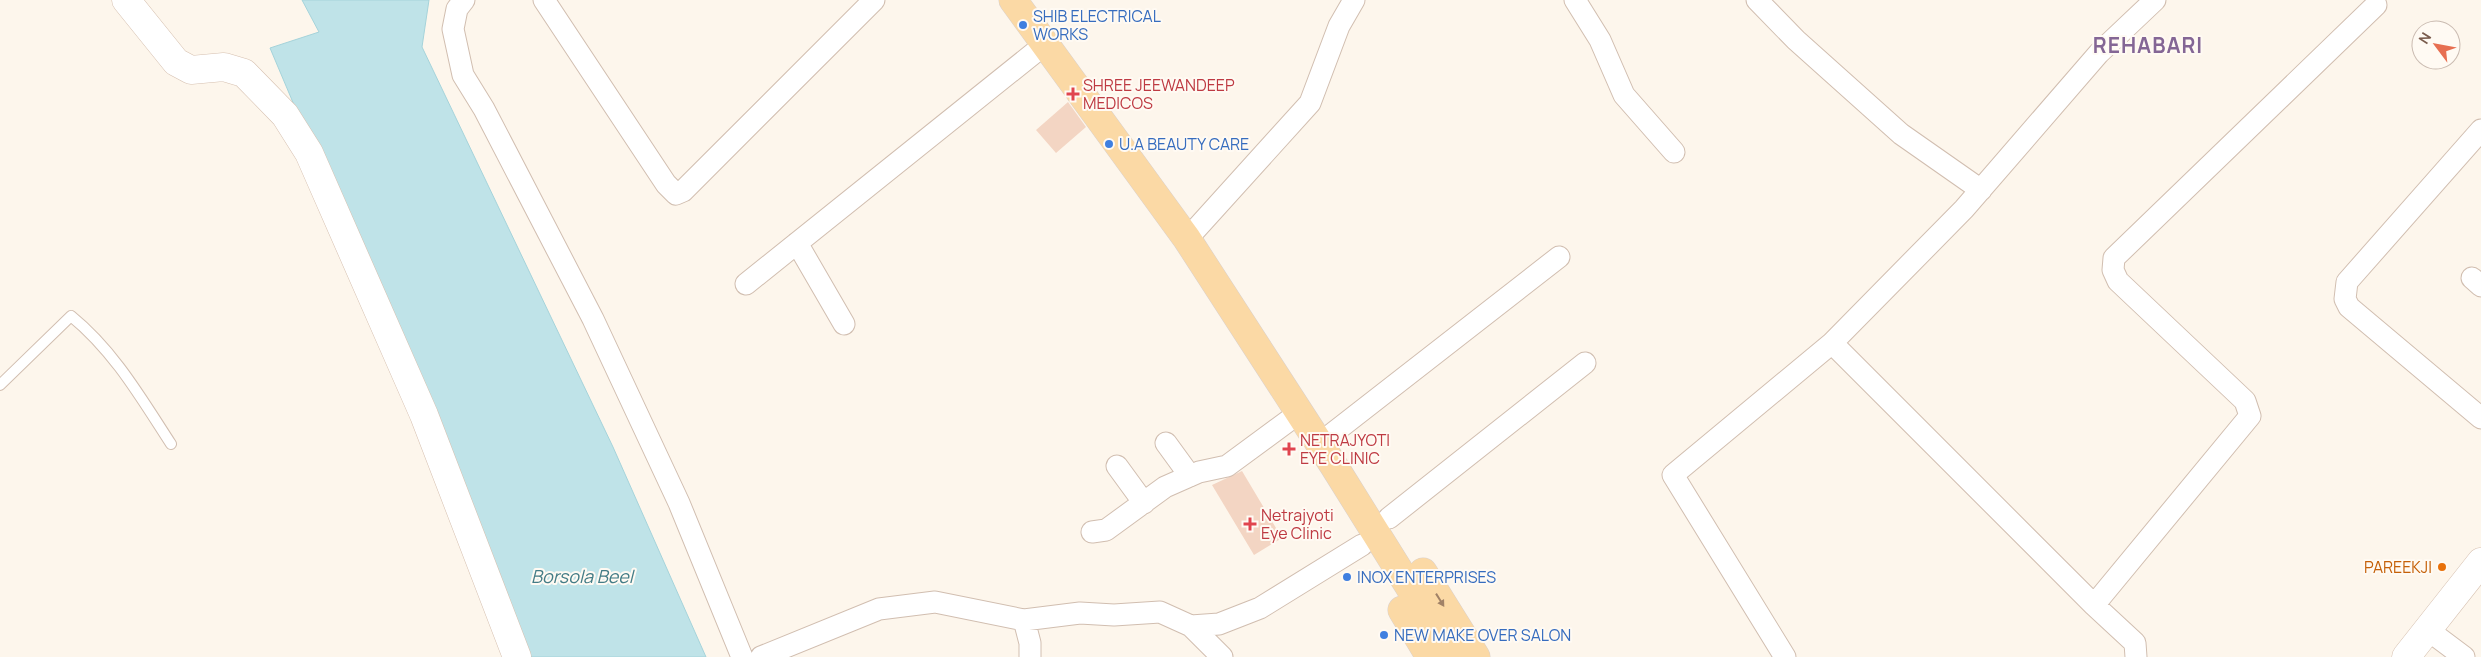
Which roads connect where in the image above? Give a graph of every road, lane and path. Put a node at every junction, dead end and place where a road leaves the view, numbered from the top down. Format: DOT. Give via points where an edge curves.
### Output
graph roads {
  1 [pos="126,0"];
  2 [pos="464,0"];
  3 [pos="544,0"];
  4 [pos="874,0"];
  5 [pos="1012,0"];
  6 [pos="1354,0"];
  7 [pos="1575,0"];
  8 [pos="1757,0"];
  9 [pos="2155,0"];
  10 [pos="2376,5"];
  11 [pos="1044,45"];
  12 [pos="2481,130"];
  13 [pos="1674,152"];
  14 [pos="1981,190"];
  15 [pos="1187,239"];
  16 [pos="797,243"];
  17 [pos="1559,257"];
  18 [pos="746,284"];
  19 [pos="844,324"];
  20 [pos="1832,343"];
  21 [pos="1585,363"];
  22 [pos="0,385"];
  23 [pos="1299,413"];
  24 [pos="2481,418"];
  25 [pos="172,444"];
  26 [pos="1166,444"];
  27 [pos="1318,444"];
  28 [pos="1117,466"];
  29 [pos="1334,466"];
  30 [pos="1190,476"];
  31 [pos="1144,503"];
  32 [pos="1389,518"];
  33 [pos="1092,532"];
  34 [pos="1362,546"];
  35 [pos="2481,562"];
  36 [pos="2094,606"];
  37 [pos="1024,620"];
  38 [pos="1191,626"];
  39 [pos="2428,630"];
  40 [pos="518,657"];
  41 [pos="742,657"];
  42 [pos="761,657"];
  43 [pos="1030,657"];
  44 [pos="1222,657"];
  45 [pos="1430,657"];
  46 [pos="1453,657"];
  47 [pos="1476,657"];
  48 [pos="1785,657"];
  49 [pos="2136,657"];
  50 [pos="2406,657"];
  51 [pos="2464,657"];
  1 -- 40 [label="street" via="176,62 191,70 224,67 244,73 285,115 309,153 424,415"];
  2 -- 41 [label="street" via="457,9 453,29 463,75 484,109 593,319 679,503"];
  3 -- 4 [label="street" via="666,184 676,194 683,191"];
  5 -- 11 [label="main road"];
  6 -- 15 [label="street" via="1339,26 1310,103"];
  7 -- 13 [label="street" via="1600,40 1624,95"];
  8 -- 14 [label="street" via="1796,40 1901,134"];
  9 -- 14 [label="street" via="2099,53"];
  10 -- 36 [label="street" via="2114,258 2113,270 2118,281 2245,400 2250,416"];
  11 -- 15 [label="main road"];
  11 -- 16 [label="street"];
  12 -- 24 [label="street" via="2347,282 2344,299 2349,307"];
  14 -- 20 [label="street"];
  15 -- 23 [label="main road"];
  16 -- 18 [label="street"];
  16 -- 19 [label="street"];
  17 -- 27 [label="street"];
  20 -- 36 [label="street"];
  20 -- 48 [label="street" via="1673,475"];
  21 -- 32 [label="street"];
  22 -- 25 [label="lane" via="71,316 111,354"];
  23 -- 27 [label="main road"];
  23 -- 30 [label="street" via="1227,466"];
  26 -- 30 [label="street"];
  27 -- 29 [label="main road"];
  28 -- 31 [label="street"];
  29 -- 32 [label="main road" via="1353,473"];
  29 -- 34 [label="main road" via="1331,497"];
  29 -- 46 [label="main road"];
  30 -- 31 [label="street" via="1165,487"];
  31 -- 33 [label="street" via="1106,530"];
  32 -- 47 [label="main road, one-way"];
  34 -- 38 [label="street" via="1260,608 1219,624"];
  34 -- 45 [label="main road"];
  35 -- 39 [label="street"];
  36 -- 49 [label="street" via="2135,643"];
  37 -- 38 [label="street" via="1080,613 1160,612"];
  37 -- 42 [label="street" via="935,602 879,609"];
  37 -- 43 [label="street"];
  38 -- 44 [label="street"];
  39 -- 50 [label="street"];
  39 -- 51 [label="street"];
}
